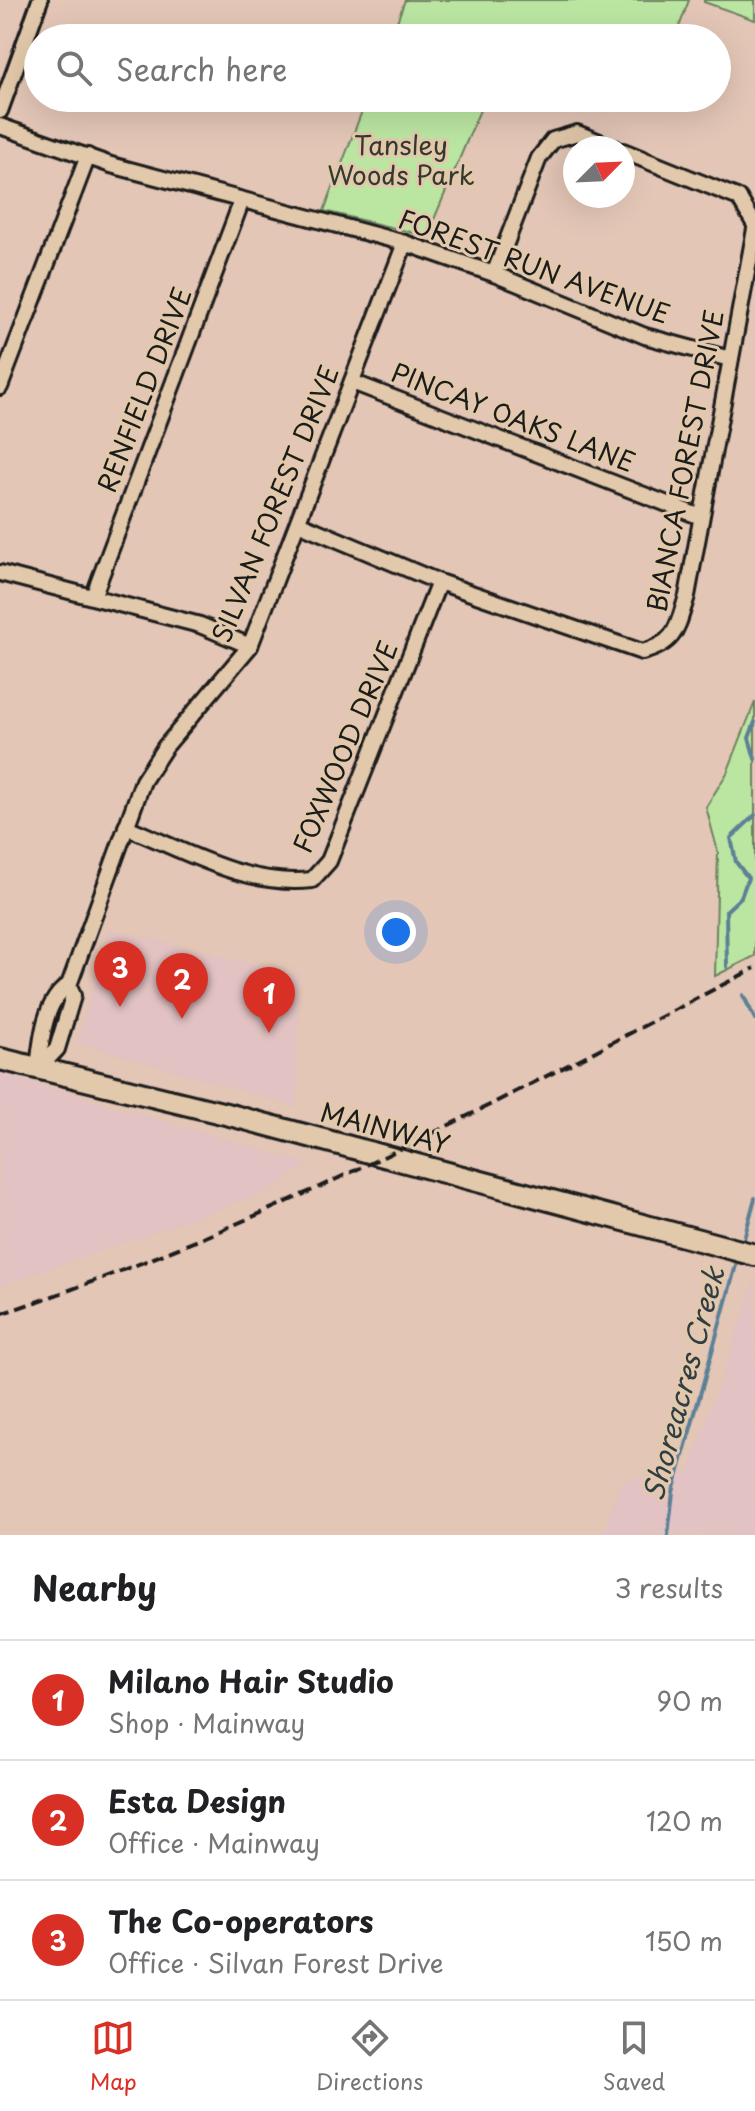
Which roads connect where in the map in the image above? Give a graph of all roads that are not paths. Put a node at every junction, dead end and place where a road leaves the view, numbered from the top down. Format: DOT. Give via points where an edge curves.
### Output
graph roads {
  1 [pos="40,0"];
  2 [pos="31,24"];
  3 [pos="24,44"];
  4 [pos="0,111"];
  5 [pos="0,126"];
  6 [pos="563,137"];
  7 [pos="88,156"];
  8 [pos="635,156"];
  9 [pos="242,200"];
  10 [pos="755,227"];
  11 [pos="405,243"];
  12 [pos="494,274"];
  13 [pos="730,359"];
  14 [pos="352,382"];
  15 [pos="0,387"];
  16 [pos="701,517"];
  17 [pos="298,523"];
  18 [pos="0,573"];
  19 [pos="439,582"];
  20 [pos="93,597"];
  21 [pos="250,646"];
  22 [pos="126,827"];
  23 [pos="0,1059"];
  24 [pos="38,1069"];
  25 [pos="755,1255"];
  1 -- 2 [label="street"];
  3 -- 4 [label="street"];
  5 -- 7 [label="street, FOREST RUN AVENUE"];
  6 -- 12 [label="street" via="553,140 539,158"];
  7 -- 9 [label="street, FOREST RUN AVENUE"];
  7 -- 15 [label="street"];
  8 -- 10 [label="street, BIANCA FOREST DRIVE" via="739,198"];
  9 -- 11 [label="street, FOREST RUN AVENUE"];
  9 -- 20 [label="street, RENFIELD DRIVE"];
  10 -- 13 [label="street, BIANCA FOREST DRIVE"];
  11 -- 12 [label="street, FOREST RUN AVENUE"];
  11 -- 14 [label="street, SILVAN FOREST DRIVE"];
  12 -- 13 [label="street, FOREST RUN AVENUE" via="645,336"];
  13 -- 16 [label="street, BIANCA FOREST DRIVE"];
  14 -- 16 [label="street, PINCAY OAKS LANE"];
  14 -- 17 [label="street, SILVAN FOREST DRIVE"];
  16 -- 19 [label="street, BIANCA FOREST DRIVE" via="675,632 663,646 642,652"];
  17 -- 19 [label="street, BIANCA FOREST DRIVE"];
  17 -- 21 [label="street, SILVAN FOREST DRIVE"];
  18 -- 20 [label="street"];
  19 -- 22 [label="street, FOXWOOD DRIVE" via="329,861 312,880 290,883 245,875"];
  20 -- 21 [label="street" via="200,625"];
  21 -- 22 [label="street, SILVAN FOREST DRIVE" via="160,755 143,781"];
  22 -- 24 [label="street, SILVAN FOREST DRIVE" via="69,985 73,996 57,1049"];
  23 -- 24 [label="street, MAINWAY"];
  24 -- 25 [label="street, MAINWAY"];
}
